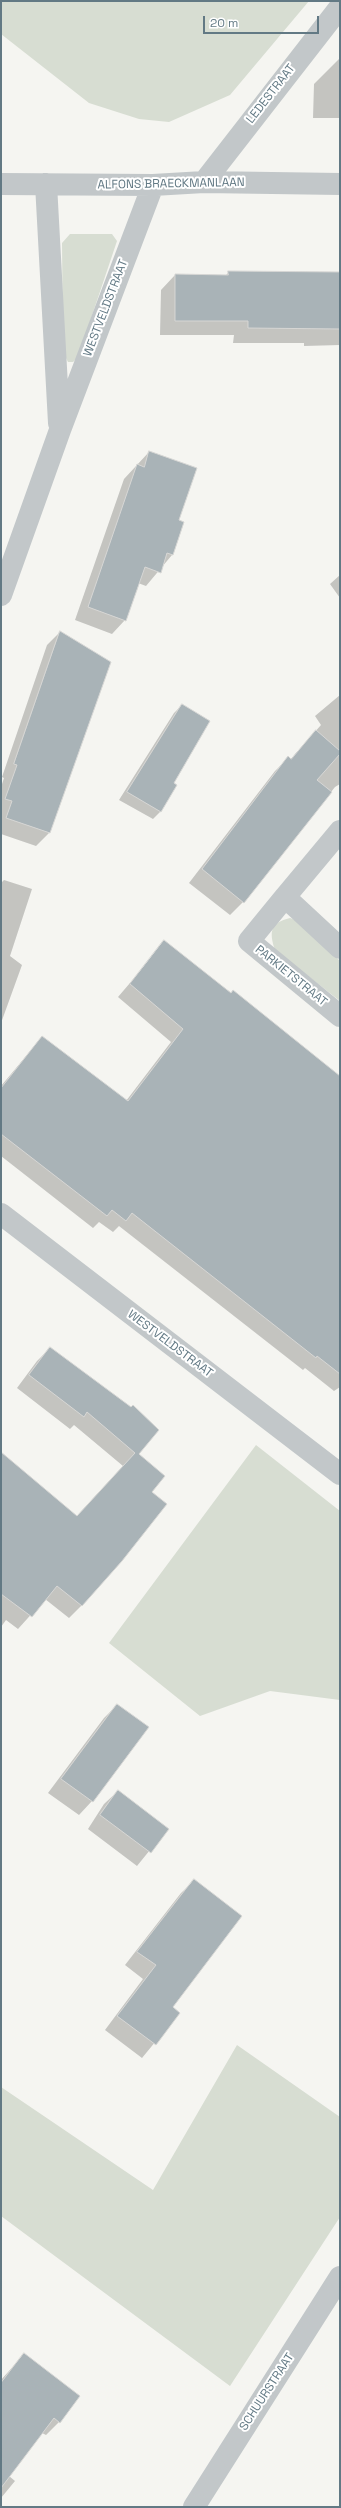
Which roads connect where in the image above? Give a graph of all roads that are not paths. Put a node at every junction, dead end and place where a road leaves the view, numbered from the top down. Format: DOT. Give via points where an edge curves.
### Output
graph roads {
  1 [pos="340,8"];
  2 [pos="204,182"];
  3 [pos="1,184"];
  4 [pos="46,184"];
  5 [pos="340,184"];
  6 [pos="153,186"];
  7 [pos="60,430"];
  8 [pos="1,595"];
  9 [pos="340,831"];
  10 [pos="285,896"];
  11 [pos="340,948"];
  12 [pos="340,1016"];
  13 [pos="1,1214"];
  14 [pos="340,1474"];
  15 [pos="340,2277"];
  16 [pos="194,2507"];
  1 -- 2 [label="street, LEDESTRAAT"];
  2 -- 5 [label="street, ALFONS BRAECKMANLAAN"];
  2 -- 6 [label="street, ALFONS BRAECKMANLAAN"];
  3 -- 4 [label="street, ALFONS BRAECKMANLAAN"];
  4 -- 6 [label="street, ALFONS BRAECKMANLAAN"];
  4 -- 7 [label="street, WESTVELDSTRAAT"];
  6 -- 7 [label="street, WESTVELDSTRAAT"];
  7 -- 8 [label="street, WESTVELDSTRAAT"];
  9 -- 10 [label="street, PARKIETSTRAAT"];
  10 -- 11 [label="street"];
  10 -- 12 [label="street, PARKIETSTRAAT" via="249,941"];
  13 -- 14 [label="street, WESTVELDSTRAAT"];
  15 -- 16 [label="street, SCHUURSTRAAT"];
}
